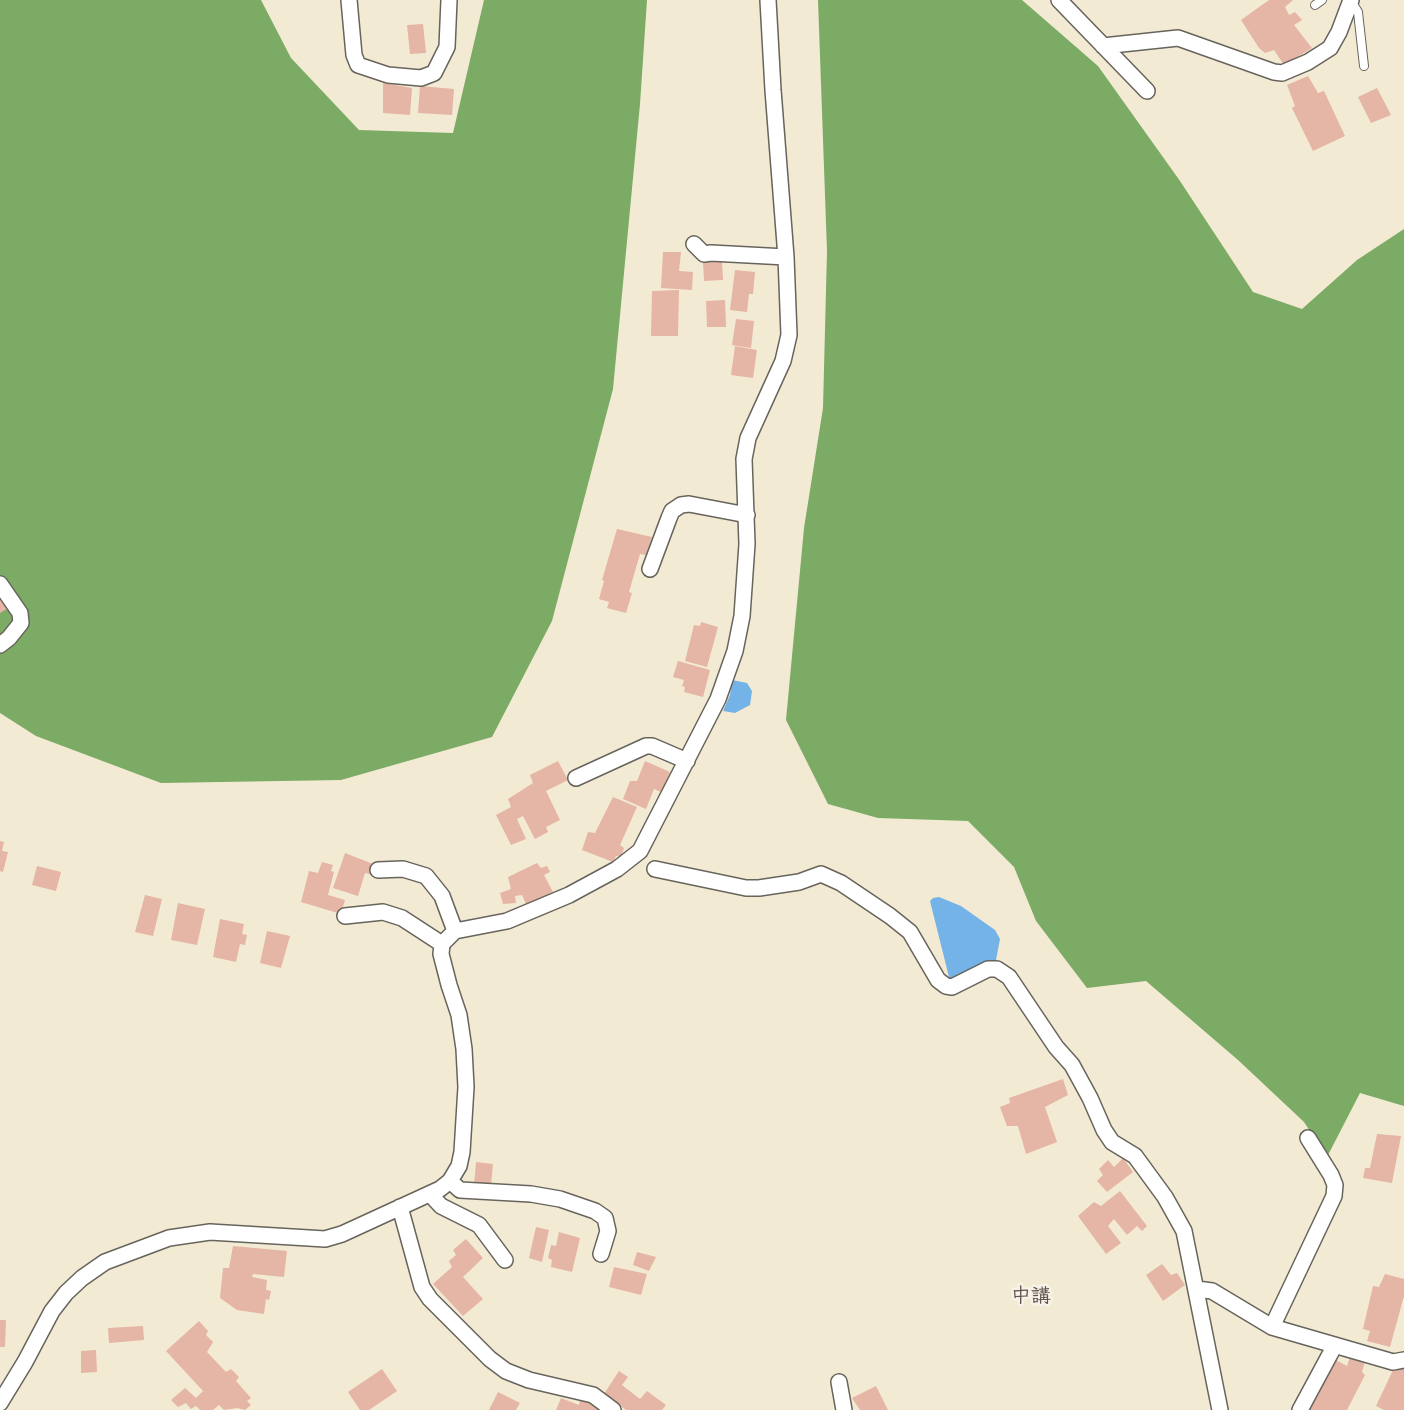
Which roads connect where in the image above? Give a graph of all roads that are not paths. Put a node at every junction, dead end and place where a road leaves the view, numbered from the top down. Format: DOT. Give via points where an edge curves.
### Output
graph roads {
  1 [pos="349,0"];
  2 [pos="449,0"];
  3 [pos="768,0"];
  4 [pos="1059,0"];
  5 [pos="1322,0"];
  6 [pos="1351,0"];
  7 [pos="1315,6"];
  8 [pos="1103,46"];
  9 [pos="1364,66"];
  10 [pos="1147,91"];
  11 [pos="694,244"];
  12 [pos="786,257"];
  13 [pos="747,515"];
  14 [pos="650,569"];
  15 [pos="0,584"];
  16 [pos="0,645"];
  17 [pos="687,761"];
  18 [pos="576,778"];
  19 [pos="655,869"];
  20 [pos="378,870"];
  21 [pos="345,916"];
  22 [pos="455,931"];
  23 [pos="442,944"];
  24 [pos="1308,1138"];
  25 [pos="450,1181"];
  26 [pos="430,1194"];
  27 [pos="400,1207"];
  28 [pos="601,1254"];
  29 [pos="505,1260"];
  30 [pos="1197,1289"];
  31 [pos="1272,1326"];
  32 [pos="1335,1345"];
  33 [pos="1404,1360"];
  34 [pos="839,1382"];
  35 [pos="0,1403"];
  36 [pos="613,1410"];
  37 [pos="844,1410"];
  38 [pos="1220,1410"];
  39 [pos="1300,1410"];
  1 -- 2 [label="street" via="358,65 388,75 421,78 434,73 447,47"];
  3 -- 12 [label="street"];
  4 -- 8 [label="street"];
  5 -- 7 [label="lane"];
  6 -- 8 [label="street" via="1330,48 1282,73 1178,38"];
  6 -- 9 [label="lane" via="1358,12"];
  8 -- 10 [label="street"];
  11 -- 12 [label="street" via="704,254"];
  12 -- 13 [label="street" via="789,335 783,361 748,438 744,459"];
  13 -- 14 [label="street" via="681,505 669,518"];
  13 -- 17 [label="street" via="742,616 735,651 718,699"];
  15 -- 16 [label="street" via="20,613 21,623"];
  17 -- 18 [label="street" via="646,746"];
  17 -- 22 [label="street" via="640,850 617,869 507,921"];
  19 -- 30 [label="street" via="746,888 799,882 821,874 841,883 910,932 938,980 946,986 952,987 988,969 997,969 1009,978 1072,1065 1112,1142 1135,1156 1165,1197 1184,1231"];
  20 -- 22 [label="street" via="403,869 426,876 442,896"];
  21 -- 23 [label="street" via="383,912 402,918"];
  22 -- 23 [label="street"];
  23 -- 25 [label="street" via="441,954 459,1015 466,1087 462,1152"];
  24 -- 31 [label="street" via="1331,1175 1334,1196"];
  25 -- 26 [label="street"];
  25 -- 28 [label="street" via="460,1190 531,1194 595,1211 604,1218 608,1231"];
  26 -- 27 [label="street"];
  26 -- 29 [label="street" via="441,1206 479,1225"];
  27 -- 35 [label="street" via="325,1239 210,1232 169,1238 105,1262 82,1278 52,1311"];
  27 -- 36 [label="street" via="422,1287 490,1359 529,1380 593,1395"];
  30 -- 31 [label="street" via="1212,1291"];
  30 -- 38 [label="street"];
  31 -- 32 [label="street"];
  32 -- 33 [label="street" via="1392,1362"];
  32 -- 39 [label="street"];
  34 -- 37 [label="street"];
}
